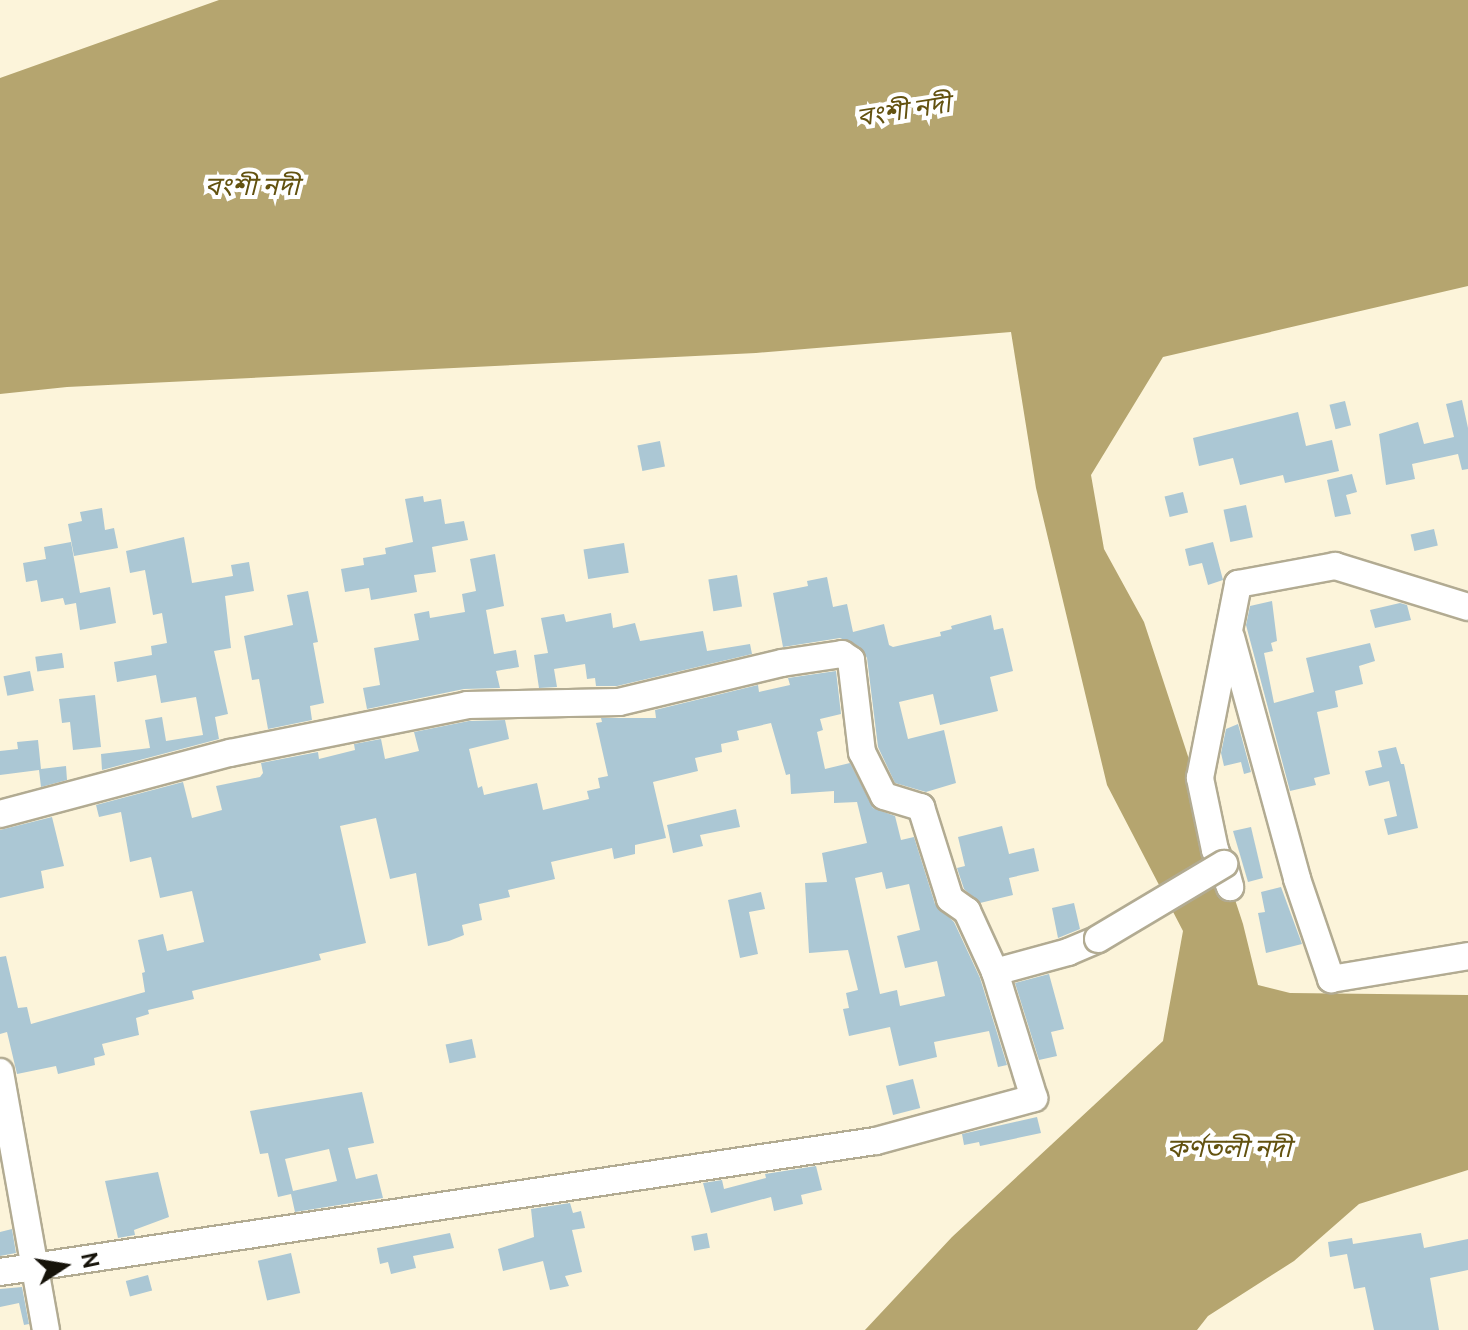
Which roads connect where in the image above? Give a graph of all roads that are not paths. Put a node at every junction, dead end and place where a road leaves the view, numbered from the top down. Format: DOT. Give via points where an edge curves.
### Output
graph roads {
  1 [pos="1468,607"];
  2 [pos="1230,634"];
  3 [pos="0,814"];
  4 [pos="1468,956"];
  5 [pos="995,972"];
  6 [pos="0,1072"];
  7 [pos="35,1266"];
  8 [pos="0,1272"];
  9 [pos="46,1330"];
  1 -- 2 [label="street" via="1335,566 1238,584"];
  2 -- 4 [label="street" via="1297,879 1331,979"];
  2 -- 5 [label="street, bridge" via="1200,778 1215,850 1230,887 1224,864 1098,939"];
  3 -- 5 [label="street" via="230,753 467,705 619,702 842,654 851,660 862,752 884,796 921,807 950,899 967,911"];
  5 -- 7 [label="street" via="1034,1098 876,1141"];
  6 -- 7 [label="street"];
  7 -- 8 [label="street"];
  7 -- 9 [label="street"];
}
